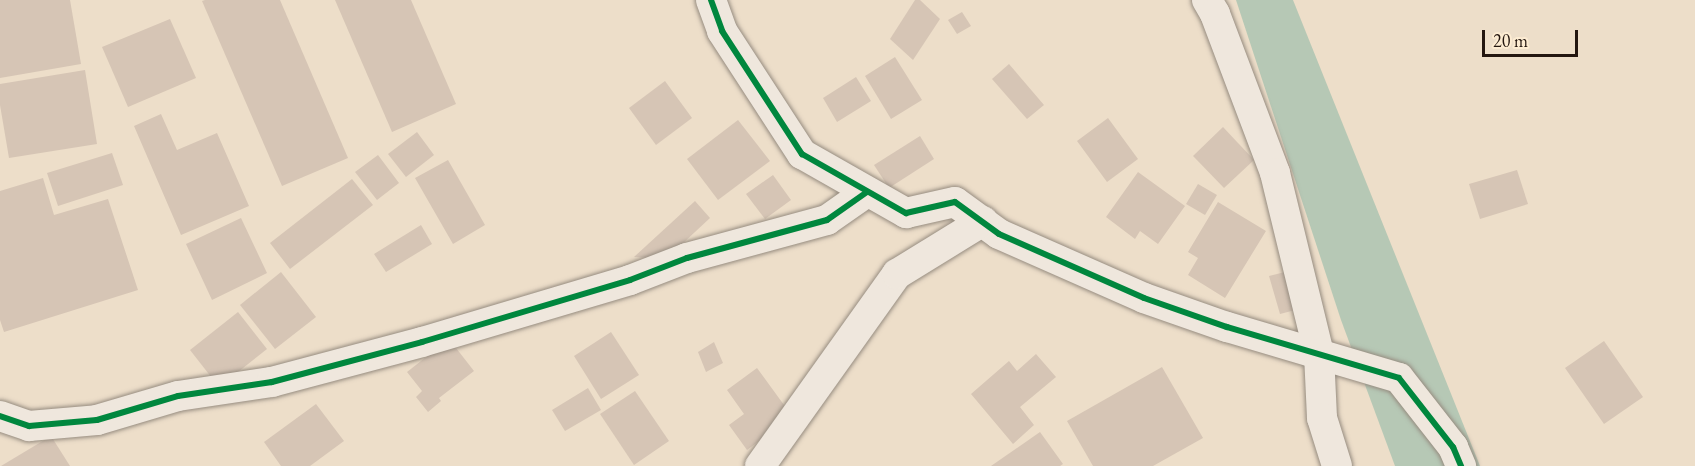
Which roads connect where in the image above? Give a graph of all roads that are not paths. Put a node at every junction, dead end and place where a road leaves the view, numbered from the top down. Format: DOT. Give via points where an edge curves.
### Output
graph roads {
  1 [pos="711,0"];
  2 [pos="1207,0"];
  3 [pos="867,192"];
  4 [pos="983,221"];
  5 [pos="1319,354"];
  6 [pos="0,416"];
  7 [pos="760,466"];
  8 [pos="1337,466"];
  9 [pos="1461,466"];
  1 -- 3 [label="street" via="722,30 802,154"];
  2 -- 5 [label="street" via="1275,173"];
  3 -- 4 [label="street" via="906,213 955,201"];
  3 -- 6 [label="street" via="827,220 687,258 630,280 422,342 272,382 178,396 97,420 29,426"];
  4 -- 5 [label="street" via="999,234 1144,298"];
  4 -- 7 [label="street" via="897,274"];
  5 -- 8 [label="street" via="1322,418"];
  5 -- 9 [label="street" via="1399,378 1453,447"];
}
